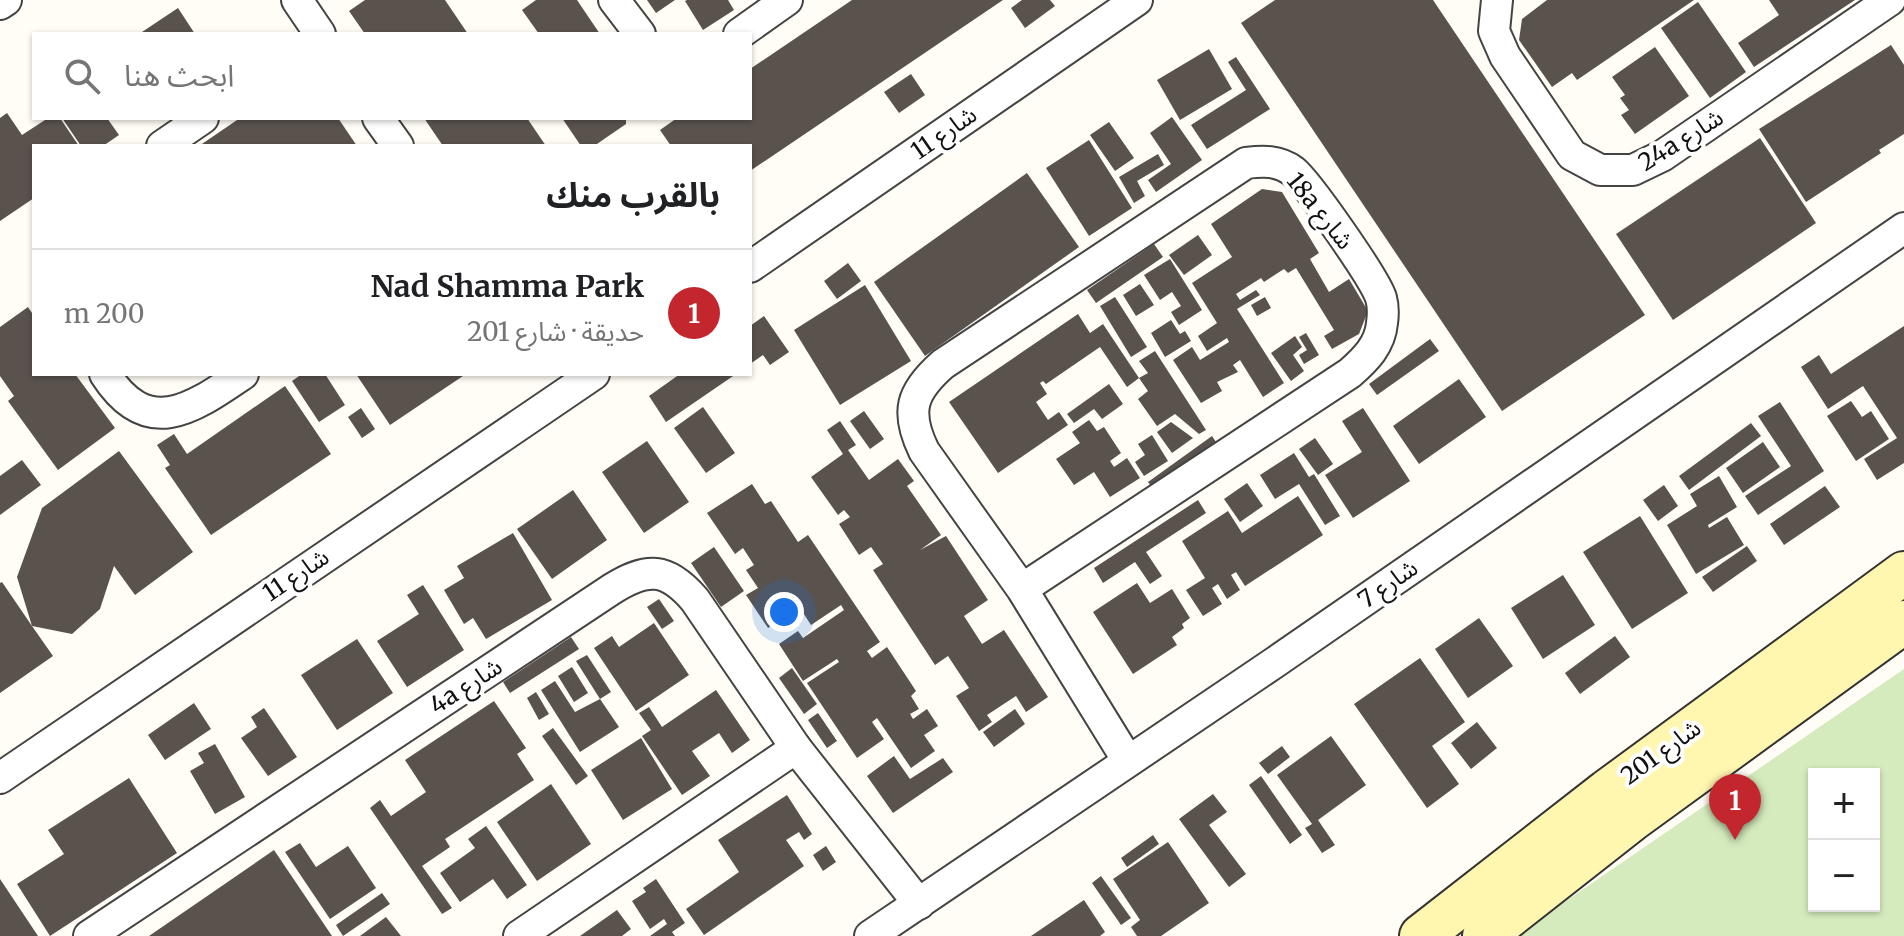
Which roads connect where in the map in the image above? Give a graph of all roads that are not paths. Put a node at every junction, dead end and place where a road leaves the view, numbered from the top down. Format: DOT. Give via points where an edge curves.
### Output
graph roads {
  1 [pos="6,0"];
  2 [pos="297,0"];
  3 [pos="614,0"];
  4 [pos="787,0"];
  5 [pos="1137,0"];
  6 [pos="1497,0"];
  7 [pos="1890,0"];
  8 [pos="0,4"];
  9 [pos="319,32"];
  10 [pos="638,32"];
  11 [pos="742,32"];
  12 [pos="200,120"];
  13 [pos="379,120"];
  14 [pos="165,144"];
  15 [pos="397,144"];
  16 [pos="1904,228"];
  17 [pos="752,266"];
  18 [pos="106,376"];
  19 [pos="240,376"];
  20 [pos="591,376"];
  21 [pos="1904,573"];
  22 [pos="1022,589"];
  23 [pos="1904,622"];
  24 [pos="796,748"];
  25 [pos="1128,761"];
  26 [pos="0,778"];
  27 [pos="919,904"];
  28 [pos="89,936"];
  29 [pos="519,936"];
  30 [pos="870,936"];
  31 [pos="1421,936"];
  32 [pos="1484,936"];
  1 -- 8 [label="street"];
  2 -- 9 [label="street"];
  3 -- 10 [label="street"];
  4 -- 11 [label="street"];
  5 -- 17 [label="street, شارع 11"];
  6 -- 7 [label="street, 24a شارع" via="1494,31 1505,56 1572,155 1600,170 1633,170 1662,156"];
  12 -- 14 [label="street"];
  13 -- 15 [label="street"];
  16 -- 25 [label="street, شارع 7"];
  18 -- 19 [label="street" via="137,407 161,413 186,410"];
  20 -- 26 [label="street, شارع 11"];
  21 -- 31 [label="street, شارع 201" via="1607,791"];
  22 -- 22 [label="street, 18a شارع" via="914,430 913,405 923,381 1246,163 1270,161 1292,170 1372,279 1381,299 1378,342 1350,373"];
  22 -- 25 [label="street, 18a شارع"];
  23 -- 32 [label="street, شارع 201" via="1633,819"];
  24 -- 27 [label="street, 4a شارع"];
  24 -- 28 [label="street, 4a شارع" via="679,581 657,572 633,576"];
  24 -- 29 [label="street"];
  25 -- 27 [label="street, شارع 7"];
  27 -- 30 [label="street, شارع 7"];
}
